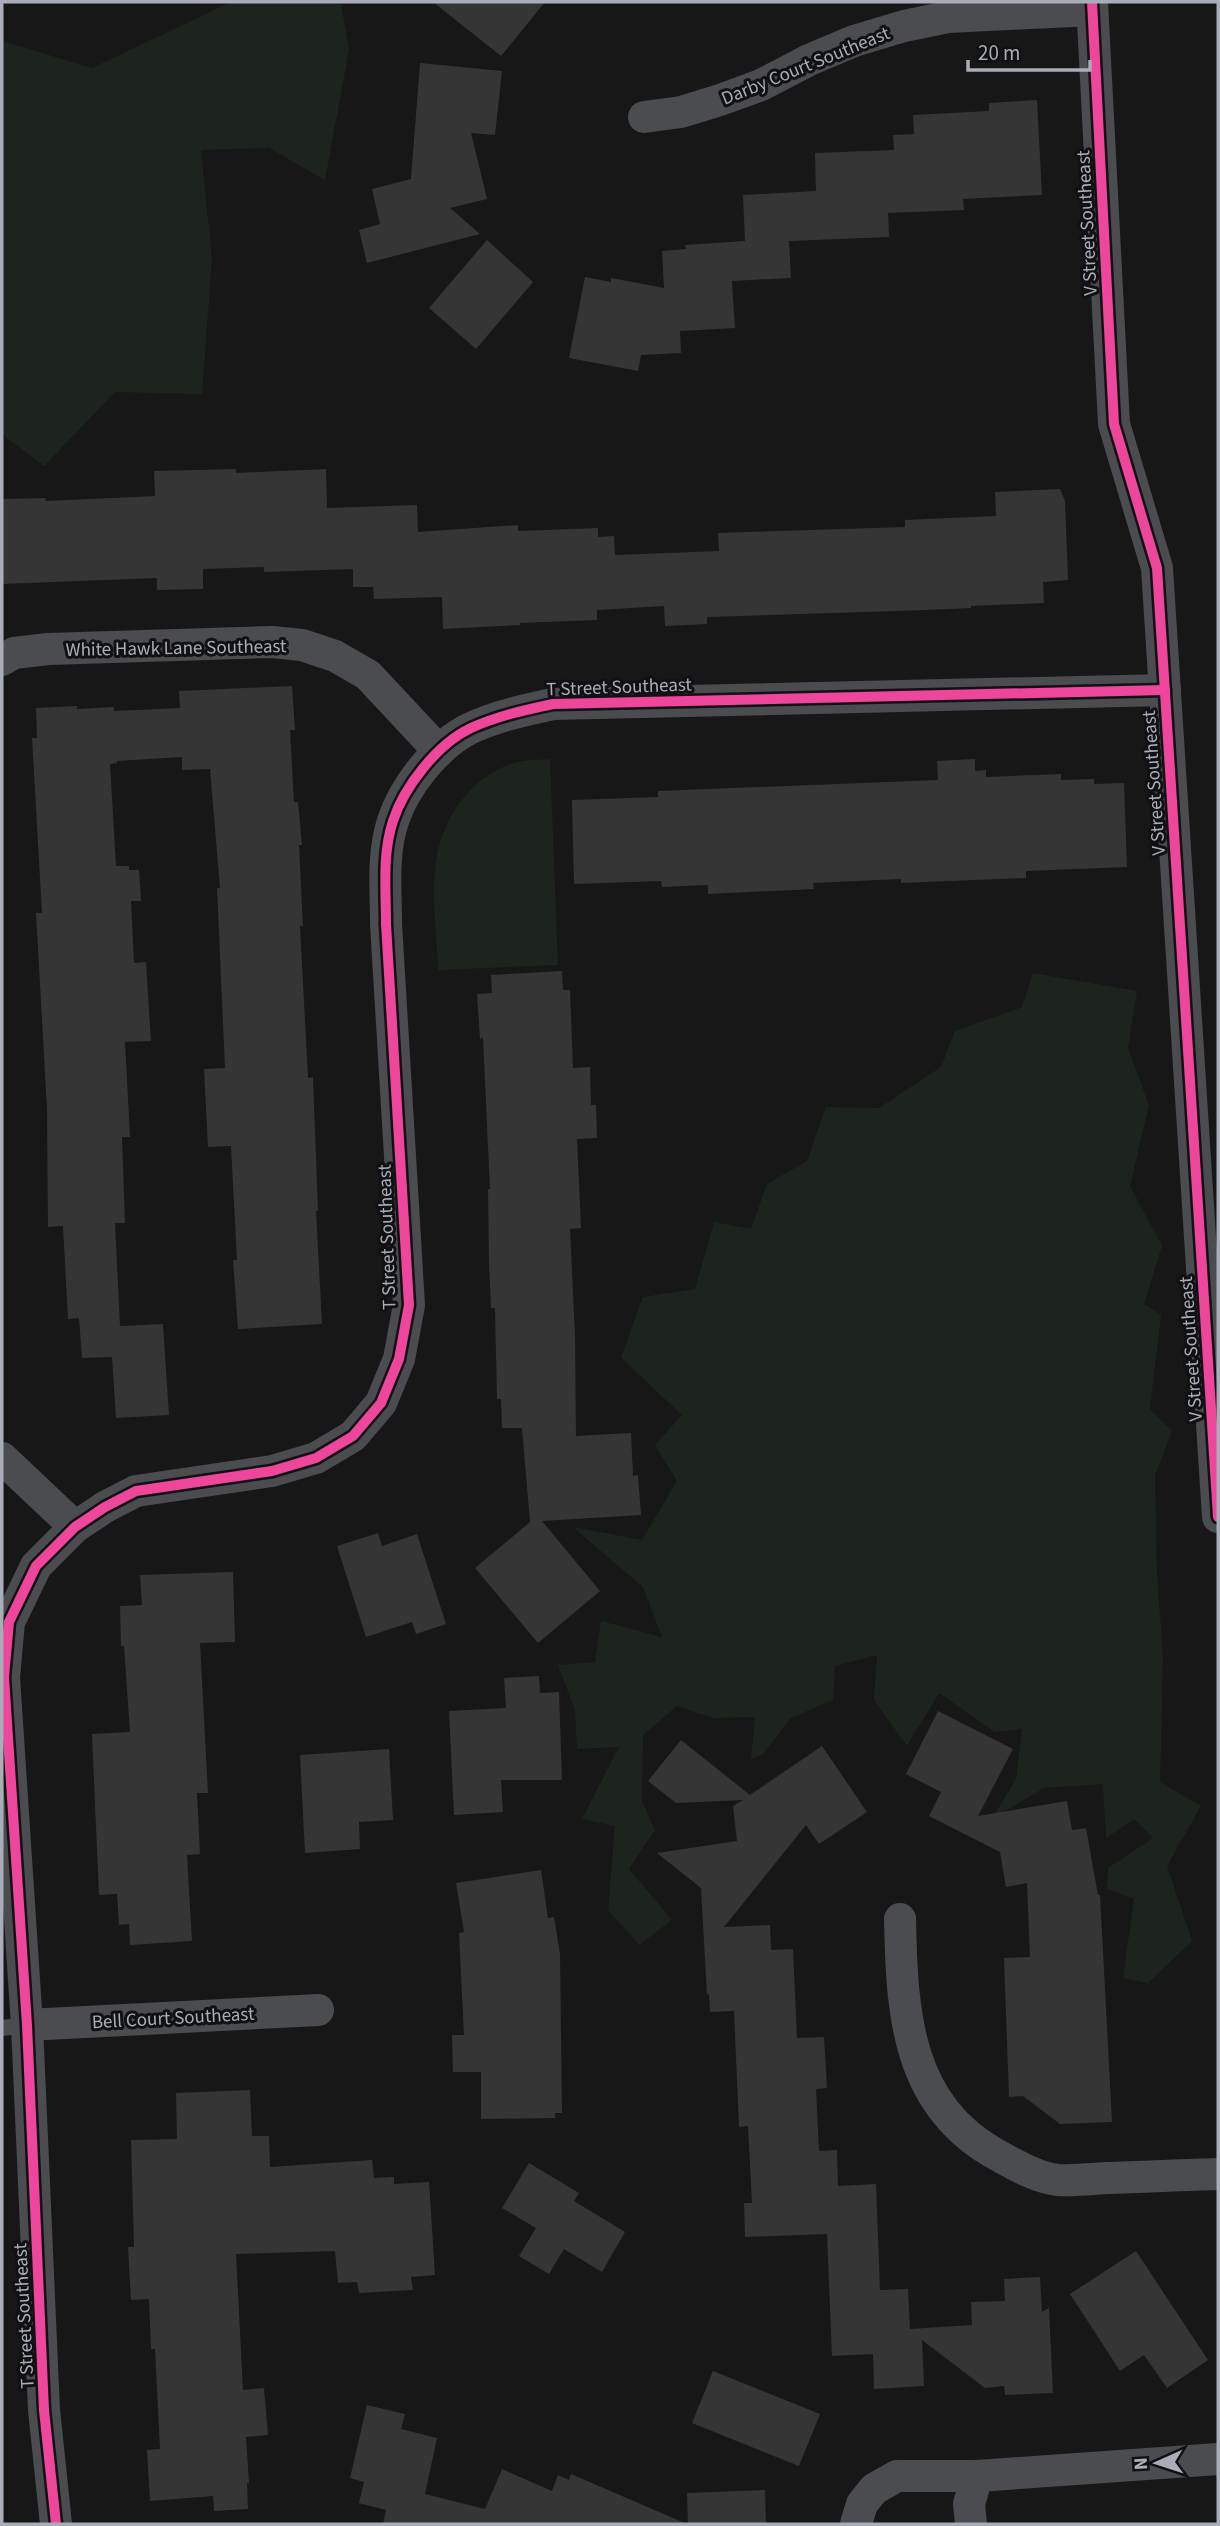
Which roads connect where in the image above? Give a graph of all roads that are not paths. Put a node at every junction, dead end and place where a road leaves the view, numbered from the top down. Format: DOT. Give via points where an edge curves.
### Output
graph roads {
  1 [pos="1092,6"];
  2 [pos="644,117"];
  3 [pos="2,660"];
  4 [pos="1165,690"];
  5 [pos="439,751"];
  6 [pos="2,1458"];
  7 [pos="1218,1517"];
  8 [pos="75,1527"];
  9 [pos="901,1919"];
  10 [pos="318,2010"];
  11 [pos="14,2026"];
  12 [pos="1218,2174"];
  13 [pos="1218,2459"];
  14 [pos="977,2476"];
  15 [pos="56,2524"];
  16 [pos="856,2524"];
  17 [pos="971,2524"];
  1 -- 2 [label="street, Darby Court Southeast" via="948,17 904,26 854,41 720,100"];
  1 -- 4 [label="street, V Street Southeast" via="1114,424 1157,568"];
  3 -- 5 [label="street, White Hawk Lane Southeast" via="14,653 48,649 302,645 335,656 368,675"];
  4 -- 5 [label="street, T Street Southeast" via="553,704 509,713 468,729"];
  4 -- 7 [label="street, V Street Southeast"];
  5 -- 8 [label="street, T Street Southeast" via="412,780 393,822 385,867 409,1305 399,1359 381,1403 353,1436 316,1458 272,1471 136,1491"];
  6 -- 8 [label="street"];
  8 -- 11 [label="street, T Street Southeast" via="36,1566 9,1622 4,1677"];
  9 -- 12 [label="street" via="902,1983 911,2040 927,2084 949,2120 979,2146 1056,2180"];
  10 -- 11 [label="street, Bell Court Southeast"];
  11 -- 15 [label="street, T Street Southeast"];
  13 -- 14 [label="street"];
  14 -- 16 [label="street" via="913,2475 885,2481 862,2504"];
  14 -- 17 [label="street"];
}
